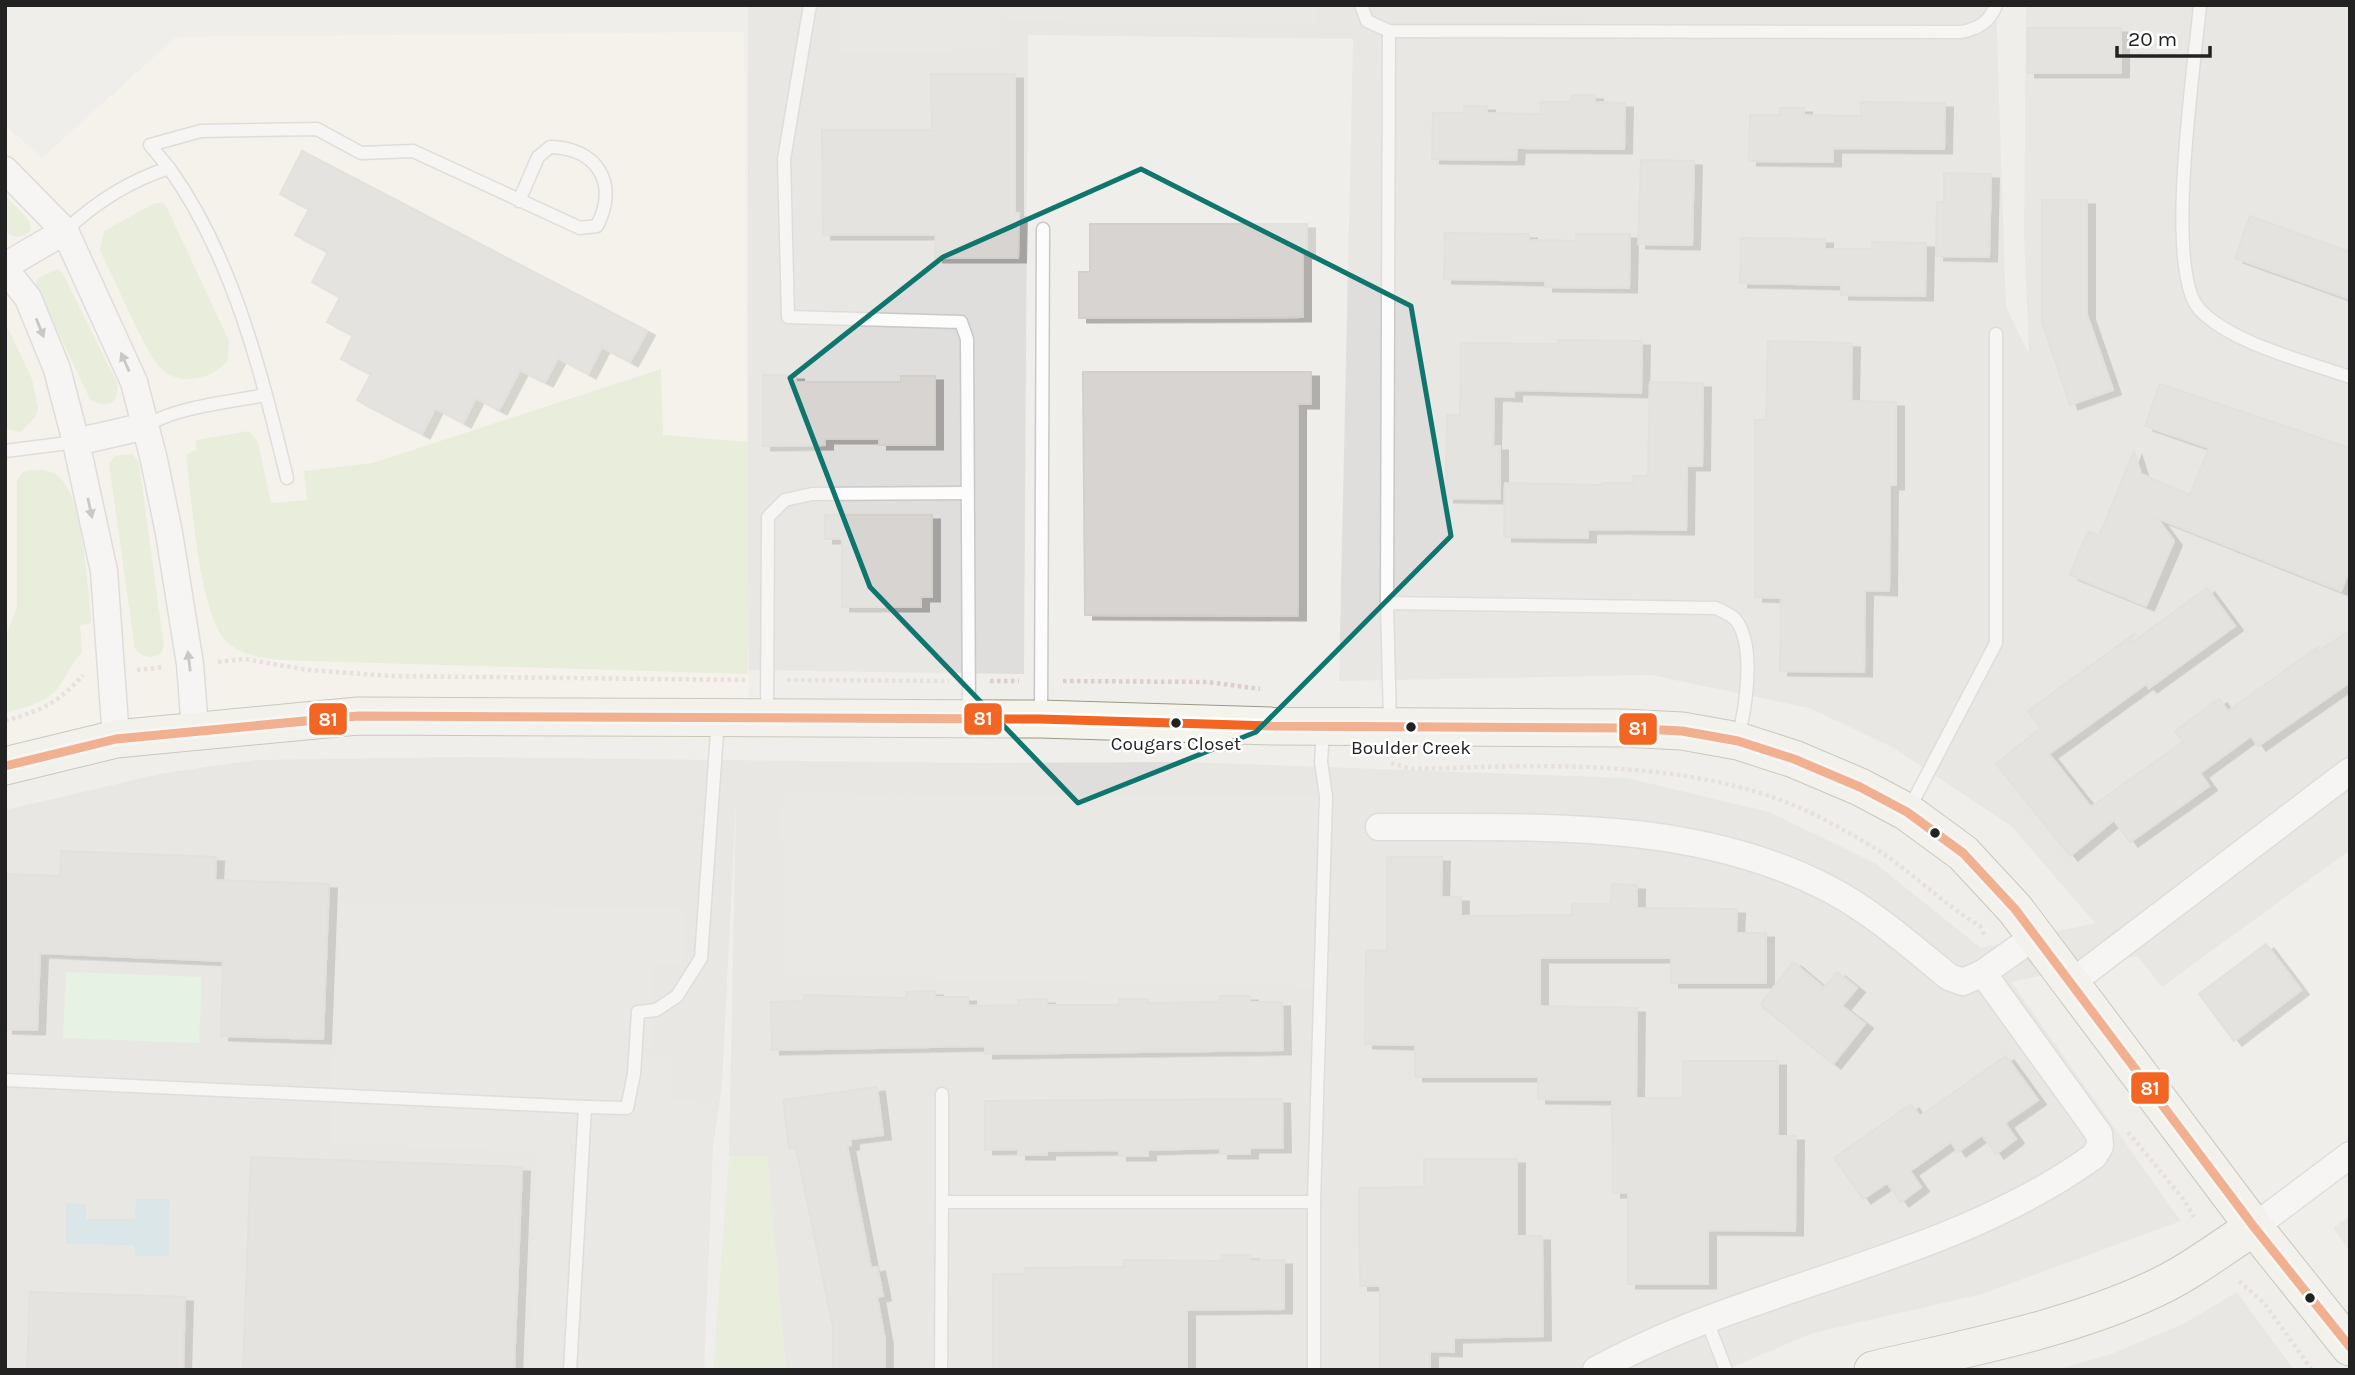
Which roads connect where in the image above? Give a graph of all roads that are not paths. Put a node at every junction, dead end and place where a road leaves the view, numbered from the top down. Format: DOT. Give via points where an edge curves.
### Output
graph roads {
  1 [pos="810,5"];
  2 [pos="1361,5"];
  3 [pos="1996,5"];
  4 [pos="2200,5"];
  5 [pos="1390,31"];
  6 [pos="169,169"];
  7 [pos="5,170"];
  8 [pos="519,201"];
  9 [pos="1043,229"];
  10 [pos="65,231"];
  11 [pos="5,268"];
  12 [pos="1996,334"];
  13 [pos="2350,377"];
  14 [pos="265,395"];
  15 [pos="146,426"];
  16 [pos="76,442"];
  17 [pos="5,451"];
  18 [pos="286,478"];
  19 [pos="967,493"];
  20 [pos="1387,603"];
  21 [pos="718,719"];
  22 [pos="767,719"];
  23 [pos="969,719"];
  24 [pos="1040,719"];
  25 [pos="1324,726"];
  26 [pos="1391,727"];
  27 [pos="195,729"];
  28 [pos="116,739"];
  29 [pos="1738,741"];
  30 [pos="5,766"];
  31 [pos="2350,771"];
  32 [pos="1907,812"];
  33 [pos="1379,827"];
  34 [pos="2035,936"];
  35 [pos="1983,973"];
  36 [pos="2071,982"];
  37 [pos="5,1080"];
  38 [pos="942,1094"];
  39 [pos="585,1107"];
  40 [pos="2350,1155"];
  41 [pos="942,1202"];
  42 [pos="1314,1202"];
  43 [pos="2253,1227"];
  44 [pos="1707,1321"];
  45 [pos="2350,1347"];
  46 [pos="1941,1362"];
  47 [pos="570,1370"];
  48 [pos="941,1370"];
  49 [pos="1314,1370"];
  50 [pos="1596,1370"];
  51 [pos="1726,1370"];
  52 [pos="1873,1370"];
  1 -- 19 [label="lane" via="784,159 788,317 961,322 967,339"];
  2 -- 5 [label="lane" via="1367,21"];
  3 -- 5 [label="lane" via="1984,24 1961,32"];
  4 -- 13 [label="lane" via="2181,225 2185,272 2198,309 2230,332"];
  5 -- 20 [label="lane"];
  6 -- 8 [label="lane" via="150,145 201,131 317,129 361,153 413,151"];
  6 -- 10 [label="lane" via="139,178 91,207"];
  6 -- 14 [label="lane" via="194,203 226,277"];
  7 -- 10 [label="street"];
  8 -- 8 [label="lane" via="538,157 550,147 570,147 589,156 606,192 597,226 580,228"];
  9 -- 24 [label="lane"];
  10 -- 11 [label="street"];
  15 -- 10 [label="street, one-way" via="134,382"];
  11 -- 16 [label="street, one-way" via="28,298 57,369"];
  12 -- 32 [label="lane" via="1996,643"];
  14 -- 15 [label="lane" via="212,405"];
  14 -- 18 [label="lane"];
  15 -- 16 [label="street"];
  27 -- 15 [label="street, one-way" via="190,664 169,533"];
  16 -- 17 [label="lane"];
  16 -- 28 [label="street, one-way" via="104,571"];
  19 -- 22 [label="lane" via="812,494 785,500 768,517"];
  19 -- 23 [label="lane"];
  20 -- 26 [label="lane"];
  20 -- 29 [label="lane" via="1716,608 1734,618 1744,636 1747,702"];
  21 -- 22 [label="main road"];
  21 -- 27 [label="main road" via="358,716"];
  21 -- 39 [label="lane" via="701,958 677,996 656,1010 639,1012 627,1108"];
  22 -- 23 [label="main road"];
  23 -- 24 [label="main road"];
  24 -- 25 [label="main road"];
  25 -- 26 [label="main road"];
  25 -- 42 [label="lane" via="1321,762 1326,808"];
  26 -- 29 [label="main road" via="1623,728"];
  27 -- 28 [label="main road"];
  28 -- 30 [label="main road"];
  29 -- 32 [label="main road" via="1824,771"];
  31 -- 36 [label="street"];
  32 -- 34 [label="main road" via="1963,853"];
  33 -- 35 [label="street" via="1603,831 1710,844 1774,864 1829,889 1877,919 1956,981 1969,981"];
  34 -- 35 [label="street"];
  34 -- 36 [label="main road"];
  35 -- 44 [label="street" via="2091,1120 2100,1138 2099,1150 2084,1163 1998,1210 1915,1247"];
  36 -- 43 [label="main road"];
  37 -- 39 [label="lane"];
  38 -- 41 [label="lane"];
  39 -- 47 [label="lane"];
  40 -- 43 [label="street"];
  41 -- 42 [label="lane"];
  41 -- 48 [label="lane"];
  42 -- 49 [label="lane"];
  43 -- 45 [label="main road"];
  43 -- 46 [label="main road" via="2155,1288"];
  44 -- 50 [label="street" via="1640,1346"];
  44 -- 51 [label="lane"];
  46 -- 52 [label="main road"];
}
